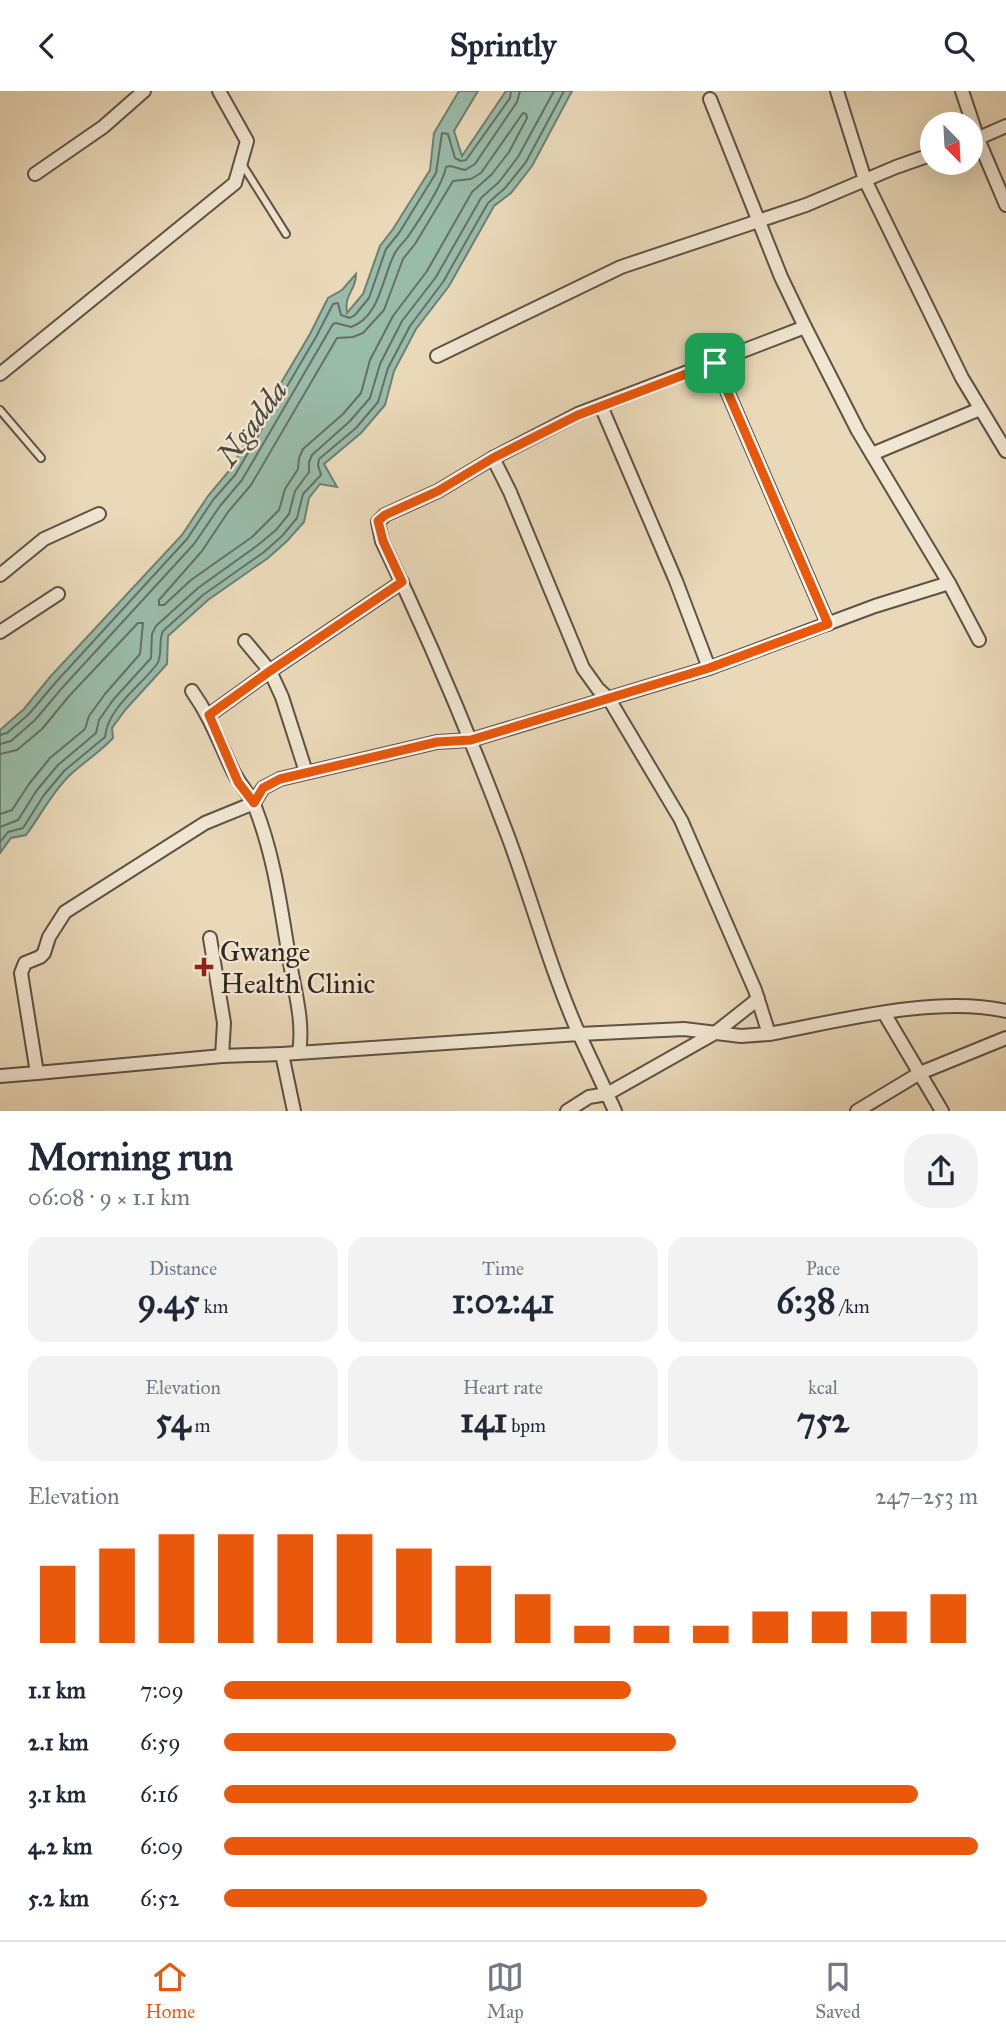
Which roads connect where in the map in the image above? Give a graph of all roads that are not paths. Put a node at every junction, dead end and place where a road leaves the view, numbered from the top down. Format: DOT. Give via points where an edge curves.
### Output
graph roads {
  1 [pos="144,91"];
  2 [pos="219,91"];
  3 [pos="836,91"];
  4 [pos="962,91"];
  5 [pos="710,99"];
  6 [pos="967,112"];
  7 [pos="1006,126"];
  8 [pos="984,136"];
  9 [pos="920,159"];
  10 [pos="984,160"];
  11 [pos="241,163"];
  12 [pos="35,174"];
  13 [pos="864,180"];
  14 [pos="1006,205"];
  15 [pos="759,221"];
  16 [pos="286,234"];
  17 [pos="805,327"];
  18 [pos="437,356"];
  19 [pos="715,363"];
  20 [pos="0,374"];
  21 [pos="601,406"];
  22 [pos="980,409"];
  23 [pos="0,410"];
  24 [pos="1004,445"];
  25 [pos="872,454"];
  26 [pos="41,458"];
  27 [pos="493,458"];
  28 [pos="99,514"];
  29 [pos="0,575"];
  30 [pos="402,582"];
  31 [pos="949,583"];
  32 [pos="58,594"];
  33 [pos="828,624"];
  34 [pos="0,632"];
  35 [pos="979,640"];
  36 [pos="245,641"];
  37 [pos="709,668"];
  38 [pos="270,671"];
  39 [pos="192,691"];
  40 [pos="608,699"];
  41 [pos="209,715"];
  42 [pos="471,740"];
  43 [pos="306,772"];
  44 [pos="254,803"];
  45 [pos="210,939"];
  46 [pos="758,999"];
  47 [pos="1006,1010"];
  48 [pos="884,1013"];
  49 [pos="715,1033"];
  50 [pos="579,1034"];
  51 [pos="769,1034"];
  52 [pos="1006,1038"];
  53 [pos="299,1052"];
  54 [pos="282,1054"];
  55 [pos="222,1056"];
  56 [pos="37,1073"];
  57 [pos="920,1073"];
  58 [pos="0,1076"];
  59 [pos="607,1094"];
  60 [pos="294,1111"];
  61 [pos="567,1111"];
  62 [pos="615,1111"];
  63 [pos="857,1111"];
  64 [pos="942,1111"];
  1 -- 12 [label="street" via="103,127"];
  2 -- 11 [label="street" via="247,141"];
  3 -- 13 [label="street"];
  4 -- 6 [label="street"];
  5 -- 15 [label="street"];
  7 -- 8 [label="street"];
  9 -- 13 [label="street"];
  10 -- 14 [label="street"];
  11 -- 16 [label="lane"];
  11 -- 20 [label="street" via="228,190"];
  13 -- 15 [label="street"];
  13 -- 22 [label="street"];
  15 -- 17 [label="street"];
  15 -- 18 [label="street" via="621,267"];
  17 -- 19 [label="street"];
  17 -- 25 [label="street"];
  19 -- 21 [label="street"];
  19 -- 33 [label="street"];
  21 -- 27 [label="street"];
  21 -- 37 [label="street"];
  22 -- 24 [label="street"];
  22 -- 25 [label="street"];
  23 -- 26 [label="lane"];
  25 -- 31 [label="street"];
  27 -- 30 [label="street" via="378,521"];
  27 -- 40 [label="street" via="583,668"];
  28 -- 29 [label="street" via="44,539"];
  30 -- 38 [label="street"];
  30 -- 42 [label="street"];
  31 -- 33 [label="street"];
  31 -- 35 [label="street"];
  32 -- 34 [label="street"];
  33 -- 37 [label="street"];
  36 -- 38 [label="street"];
  37 -- 40 [label="street"];
  38 -- 41 [label="street"];
  38 -- 43 [label="street"];
  39 -- 41 [label="street"];
  40 -- 42 [label="street"];
  40 -- 46 [label="street" via="681,820"];
  41 -- 44 [label="street" via="238,782"];
  42 -- 43 [label="street" via="437,742"];
  42 -- 50 [label="street"];
  43 -- 44 [label="street" via="263,788"];
  44 -- 53 [label="street" via="276,874 302,1038"];
  44 -- 56 [label="street" via="205,824 65,912 48,937 44,953 25,963 21,973"];
  45 -- 55 [label="street" via="224,1023"];
  46 -- 49 [label="street"];
  46 -- 51 [label="street"];
  47 -- 48 [label="street" via="962,1005"];
  48 -- 51 [label="street"];
  48 -- 57 [label="street"];
  49 -- 50 [label="street" via="684,1029"];
  49 -- 51 [label="street"];
  49 -- 59 [label="street"];
  50 -- 53 [label="street"];
  50 -- 59 [label="street"];
  52 -- 57 [label="street"];
  53 -- 54 [label="street"];
  54 -- 55 [label="street"];
  54 -- 60 [label="street"];
  55 -- 56 [label="street"];
  56 -- 58 [label="street"];
  57 -- 63 [label="street"];
  57 -- 64 [label="street"];
  59 -- 61 [label="street" via="589,1097"];
  59 -- 62 [label="street"];
}
